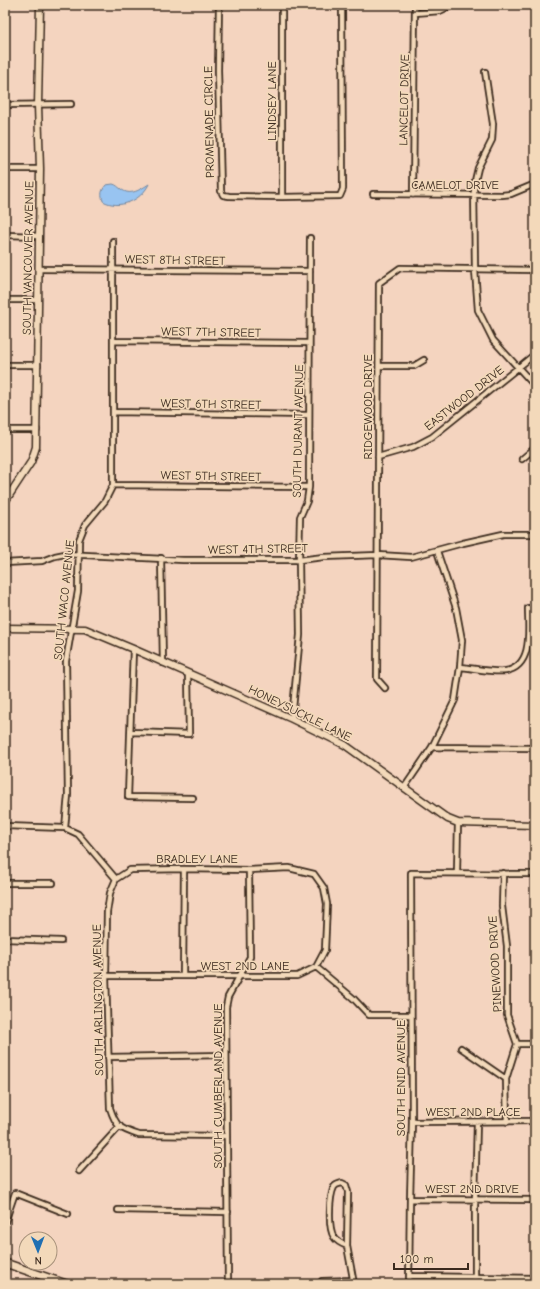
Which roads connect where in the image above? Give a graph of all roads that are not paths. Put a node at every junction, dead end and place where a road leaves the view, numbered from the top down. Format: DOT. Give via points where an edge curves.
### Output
graph roads {
  1 [pos="40,5"];
  2 [pos="219,5"];
  3 [pos="282,5"];
  4 [pos="342,5"];
  5 [pos="415,5"];
  6 [pos="452,5"];
  7 [pos="414,13"];
  8 [pos="485,72"];
  9 [pos="71,104"];
  10 [pos="5,105"];
  11 [pos="38,105"];
  12 [pos="5,169"];
  13 [pos="40,169"];
  14 [pos="535,184"];
  15 [pos="373,194"];
  16 [pos="413,195"];
  17 [pos="475,195"];
  18 [pos="282,197"];
  19 [pos="5,235"];
  20 [pos="39,236"];
  21 [pos="310,238"];
  22 [pos="113,241"];
  23 [pos="39,268"];
  24 [pos="113,269"];
  25 [pos="475,270"];
  26 [pos="535,270"];
  27 [pos="310,271"];
  28 [pos="5,300"];
  29 [pos="38,300"];
  30 [pos="113,341"];
  31 [pos="309,343"];
  32 [pos="535,354"];
  33 [pos="424,360"];
  34 [pos="5,365"];
  35 [pos="38,365"];
  36 [pos="379,366"];
  37 [pos="518,367"];
  38 [pos="535,386"];
  39 [pos="113,412"];
  40 [pos="309,415"];
  41 [pos="5,430"];
  42 [pos="37,430"];
  43 [pos="535,448"];
  44 [pos="378,457"];
  45 [pos="522,459"];
  46 [pos="113,485"];
  47 [pos="309,487"];
  48 [pos="5,501"];
  49 [pos="535,534"];
  50 [pos="437,551"];
  51 [pos="79,554"];
  52 [pos="378,555"];
  53 [pos="161,558"];
  54 [pos="299,560"];
  55 [pos="5,563"];
  56 [pos="528,608"];
  57 [pos="5,628"];
  58 [pos="71,628"];
  59 [pos="132,649"];
  60 [pos="163,663"];
  61 [pos="460,667"];
  62 [pos="188,674"];
  63 [pos="385,688"];
  64 [pos="292,719"];
  65 [pos="131,732"];
  66 [pos="432,747"];
  67 [pos="535,748"];
  68 [pos="404,788"];
  69 [pos="193,798"];
  70 [pos="458,823"];
  71 [pos="535,824"];
  72 [pos="5,826"];
  73 [pos="65,828"];
  74 [pos="184,869"];
  75 [pos="249,870"];
  76 [pos="457,872"];
  77 [pos="503,873"];
  78 [pos="535,874"];
  79 [pos="116,879"];
  80 [pos="5,883"];
  81 [pos="53,883"];
  82 [pos="5,939"];
  83 [pos="61,941"];
  84 [pos="316,967"];
  85 [pos="106,976"];
  86 [pos="183,976"];
  87 [pos="239,976"];
  88 [pos="411,1015"];
  89 [pos="517,1044"];
  90 [pos="535,1044"];
  91 [pos="461,1048"];
  92 [pos="226,1056"];
  93 [pos="108,1057"];
  94 [pos="506,1079"];
  95 [pos="535,1121"];
  96 [pos="412,1122"];
  97 [pos="478,1122"];
  98 [pos="507,1122"];
  99 [pos="120,1126"];
  100 [pos="227,1136"];
  101 [pos="79,1171"];
  102 [pos="410,1199"];
  103 [pos="475,1200"];
  104 [pos="535,1200"];
  105 [pos="118,1210"];
  106 [pos="228,1212"];
  107 [pos="68,1214"];
  108 [pos="5,1222"];
  109 [pos="347,1246"];
  110 [pos="5,1263"];
  111 [pos="410,1276"];
  112 [pos="476,1278"];
  113 [pos="535,1278"];
  114 [pos="322,1281"];
  115 [pos="354,1282"];
  116 [pos="66,1284"];
  117 [pos="228,1284"];
  118 [pos="410,1284"];
  119 [pos="475,1284"];
  1 -- 11 [label="street, SOUTH VANCOUVER AVENUE"];
  2 -- 18 [label="street, PROMENADE CIRCLE" via="221,191 223,195 229,196"];
  3 -- 18 [label="street, LINDSEY LANE"];
  4 -- 18 [label="street, PROMENADE CIRCLE" via="343,189 340,196"];
  5 -- 7 [label="street, LANCELOT DRIVE"];
  6 -- 7 [label="street" via="440,11"];
  7 -- 16 [label="street, LANCELOT DRIVE"];
  8 -- 17 [label="street" via="493,132 476,177"];
  9 -- 11 [label="street"];
  10 -- 11 [label="street"];
  11 -- 13 [label="street, SOUTH VANCOUVER AVENUE"];
  12 -- 13 [label="street"];
  13 -- 20 [label="street, SOUTH VANCOUVER AVENUE"];
  14 -- 17 [label="street, CAMELOT DRIVE" via="511,194"];
  15 -- 16 [label="street, CAMELOT DRIVE"];
  16 -- 17 [label="street, CAMELOT DRIVE"];
  17 -- 25 [label="street"];
  19 -- 20 [label="street"];
  20 -- 23 [label="street, SOUTH VANCOUVER AVENUE"];
  21 -- 27 [label="street, SOUTH DURANT AVENUE"];
  22 -- 24 [label="street, SOUTH WACO AVENUE"];
  23 -- 24 [label="street, WEST 8TH STREET"];
  23 -- 29 [label="street, SOUTH VANCOUVER AVENUE"];
  24 -- 27 [label="street, WEST 8TH STREET"];
  24 -- 30 [label="street, SOUTH WACO AVENUE"];
  25 -- 26 [label="street, RIDGEWOOD DRIVE"];
  25 -- 36 [label="street, RIDGEWOOD DRIVE" via="400,268 379,283"];
  25 -- 37 [label="street" via="478,310 493,340"];
  27 -- 31 [label="street, SOUTH DURANT AVENUE"];
  28 -- 29 [label="street"];
  29 -- 35 [label="street, SOUTH VANCOUVER AVENUE"];
  30 -- 31 [label="street, WEST 7TH STREET"];
  30 -- 39 [label="street, SOUTH WACO AVENUE"];
  31 -- 40 [label="street, SOUTH DURANT AVENUE"];
  32 -- 37 [label="street, EASTWOOD DRIVE"];
  33 -- 36 [label="street" via="414,366"];
  34 -- 35 [label="street"];
  35 -- 42 [label="street, SOUTH VANCOUVER AVENUE"];
  36 -- 44 [label="street, RIDGEWOOD DRIVE"];
  37 -- 38 [label="street"];
  37 -- 44 [label="street, EASTWOOD DRIVE" via="432,437 413,447"];
  39 -- 40 [label="street, WEST 6TH STREET"];
  39 -- 46 [label="street, SOUTH WACO AVENUE"];
  40 -- 47 [label="street, SOUTH DURANT AVENUE"];
  41 -- 42 [label="street"];
  42 -- 48 [label="street, SOUTH VANCOUVER AVENUE" via="36,447 31,462"];
  43 -- 45 [label="street"];
  44 -- 52 [label="street, RIDGEWOOD DRIVE"];
  46 -- 47 [label="street, WEST 5TH STREET"];
  46 -- 51 [label="street, SOUTH WACO AVENUE" via="106,501 85,525 79,540"];
  47 -- 54 [label="street, SOUTH DURANT AVENUE" via="300,518"];
  49 -- 50 [label="street, WEST 4TH STREET" via="503,534"];
  50 -- 52 [label="street, WEST 4TH STREET" via="411,557"];
  50 -- 61 [label="street" via="456,608 462,640"];
  51 -- 53 [label="street, WEST 4TH STREET"];
  51 -- 55 [label="street, WEST 4TH STREET" via="64,554 42,561"];
  51 -- 58 [label="street, SOUTH WACO AVENUE" via="78,591"];
  52 -- 54 [label="street, WEST 4TH STREET" via="324,556"];
  52 -- 63 [label="street, RIDGEWOOD DRIVE" via="377,679"];
  53 -- 54 [label="street, WEST 4TH STREET"];
  53 -- 60 [label="street"];
  54 -- 64 [label="street, SOUTH DURANT AVENUE" via="300,635"];
  56 -- 61 [label="street" via="528,646 517,667 506,671"];
  57 -- 58 [label="street, HONEYSUCKLE LANE"];
  58 -- 59 [label="street, HONEYSUCKLE LANE" via="85,629"];
  58 -- 73 [label="street, SOUTH WACO AVENUE" via="66,661 68,795"];
  59 -- 60 [label="street, HONEYSUCKLE LANE"];
  59 -- 65 [label="street"];
  60 -- 62 [label="street, HONEYSUCKLE LANE"];
  61 -- 66 [label="street" via="456,700"];
  62 -- 64 [label="street, HONEYSUCKLE LANE"];
  62 -- 65 [label="street" via="189,734"];
  64 -- 68 [label="street, HONEYSUCKLE LANE" via="345,745"];
  65 -- 69 [label="street" via="128,798"];
  66 -- 67 [label="street"];
  66 -- 68 [label="street"];
  68 -- 70 [label="street, HONEYSUCKLE LANE" via="448,819"];
  70 -- 71 [label="street, HONEYSUCKLE LANE"];
  70 -- 76 [label="street"];
  72 -- 73 [label="street"];
  73 -- 79 [label="street" via="78,834"];
  74 -- 75 [label="street, BRADLEY LANE"];
  74 -- 79 [label="street, BRADLEY LANE" via="130,870"];
  74 -- 86 [label="street"];
  75 -- 84 [label="street, BRADLEY LANE" via="289,868 314,874 324,888 327,904 325,950"];
  75 -- 87 [label="street, SOUTH CUMBERLAND AVENUE" via="250,957"];
  76 -- 77 [label="street"];
  76 -- 88 [label="street, SOUTH ENID AVENUE" via="411,873"];
  77 -- 78 [label="street"];
  77 -- 89 [label="street, PINEWOOD DRIVE" via="502,906 507,946 508,1015"];
  79 -- 85 [label="street, SOUTH ARLINGTON AVENUE" via="110,893 107,912"];
  80 -- 81 [label="street"];
  82 -- 83 [label="street"];
  84 -- 87 [label="street, WEST 2ND LANE" via="297,976"];
  84 -- 88 [label="street" via="370,1016"];
  85 -- 86 [label="street, WEST 2ND LANE"];
  85 -- 93 [label="street, SOUTH ARLINGTON AVENUE"];
  86 -- 87 [label="street, WEST 2ND LANE"];
  87 -- 92 [label="street, SOUTH CUMBERLAND AVENUE" via="228,997 226,1008"];
  88 -- 96 [label="street, SOUTH ENID AVENUE"];
  89 -- 90 [label="street"];
  89 -- 94 [label="street"];
  91 -- 94 [label="street"];
  92 -- 93 [label="street"];
  92 -- 100 [label="street, SOUTH CUMBERLAND AVENUE"];
  93 -- 99 [label="street, SOUTH ARLINGTON AVENUE" via="110,1108 114,1121"];
  94 -- 98 [label="street"];
  95 -- 98 [label="street, WEST 2ND PLACE"];
  96 -- 97 [label="street, WEST 2ND PLACE"];
  96 -- 102 [label="street, SOUTH ENID AVENUE"];
  97 -- 98 [label="street, WEST 2ND PLACE"];
  97 -- 103 [label="street"];
  99 -- 100 [label="street" via="139,1136"];
  99 -- 101 [label="street"];
  100 -- 106 [label="street, SOUTH CUMBERLAND AVENUE"];
  102 -- 103 [label="street, WEST 2ND DRIVE"];
  102 -- 111 [label="street, SOUTH ENID AVENUE"];
  103 -- 104 [label="street, WEST 2ND DRIVE"];
  103 -- 112 [label="street"];
  105 -- 106 [label="street"];
  106 -- 117 [label="street, SOUTH CUMBERLAND AVENUE"];
  107 -- 108 [label="street" via="15,1193"];
  109 -- 109 [label="street" via="348,1192 346,1185 342,1183 334,1188 330,1204 331,1232 334,1239"];
  109 -- 115 [label="street"];
  110 -- 116 [label="main road"];
  111 -- 112 [label="street"];
  111 -- 118 [label="street, SOUTH ENID AVENUE"];
  112 -- 113 [label="street"];
  112 -- 119 [label="street"];
  114 -- 115 [label="street"];
}
